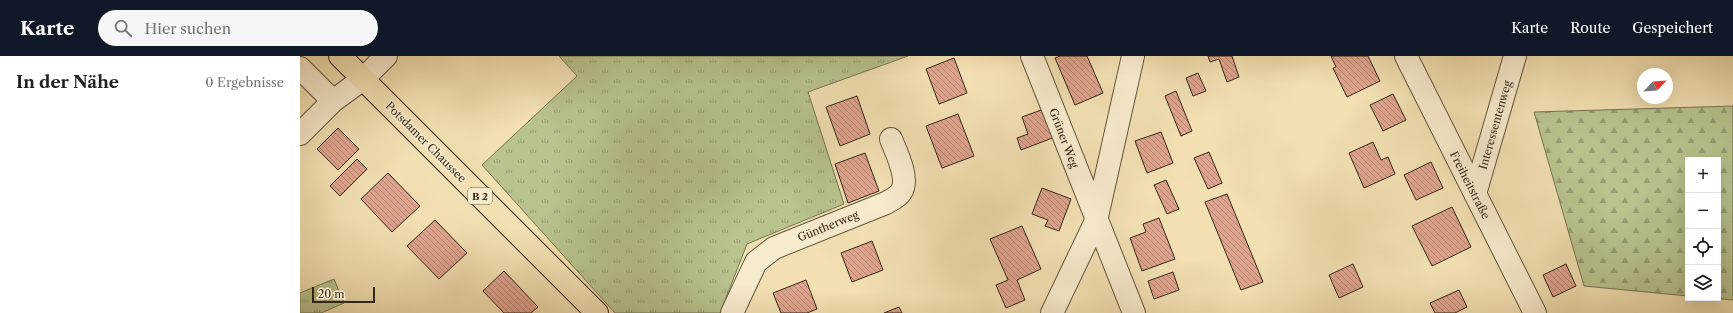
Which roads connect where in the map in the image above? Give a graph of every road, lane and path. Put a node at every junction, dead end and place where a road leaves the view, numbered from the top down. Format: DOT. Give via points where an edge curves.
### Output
graph roads {
  1 [pos="340,56"];
  2 [pos="386,56"];
  3 [pos="1032,56"];
  4 [pos="1133,56"];
  5 [pos="1406,56"];
  6 [pos="1515,56"];
  7 [pos="300,68"];
  8 [pos="363,79"];
  9 [pos="333,101"];
  10 [pos="300,134"];
  11 [pos="891,138"];
  12 [pos="1474,194"];
  13 [pos="1096,221"];
  14 [pos="597,313"];
  15 [pos="732,313"];
  16 [pos="1052,313"];
  17 [pos="1134,313"];
  18 [pos="1535,313"];
  1 -- 8 [label="main road, Potsdamer Chaussee / B 2"];
  2 -- 8 [label="street"];
  3 -- 13 [label="street, Grüner Weg"];
  4 -- 13 [label="street"];
  5 -- 12 [label="street, Freiheitstraße"];
  6 -- 12 [label="street, Interessentenweg"];
  7 -- 9 [label="street"];
  8 -- 9 [label="street"];
  8 -- 14 [label="main road, Potsdamer Chaussee / B 2"];
  9 -- 10 [label="street"];
  11 -- 15 [label="street, Güntherweg" via="902,167 905,184 901,192 886,203 774,248 763,255 756,262"];
  12 -- 18 [label="street, Freiheitstraße"];
  13 -- 16 [label="street"];
  13 -- 17 [label="street, Grüner Weg"];
}
